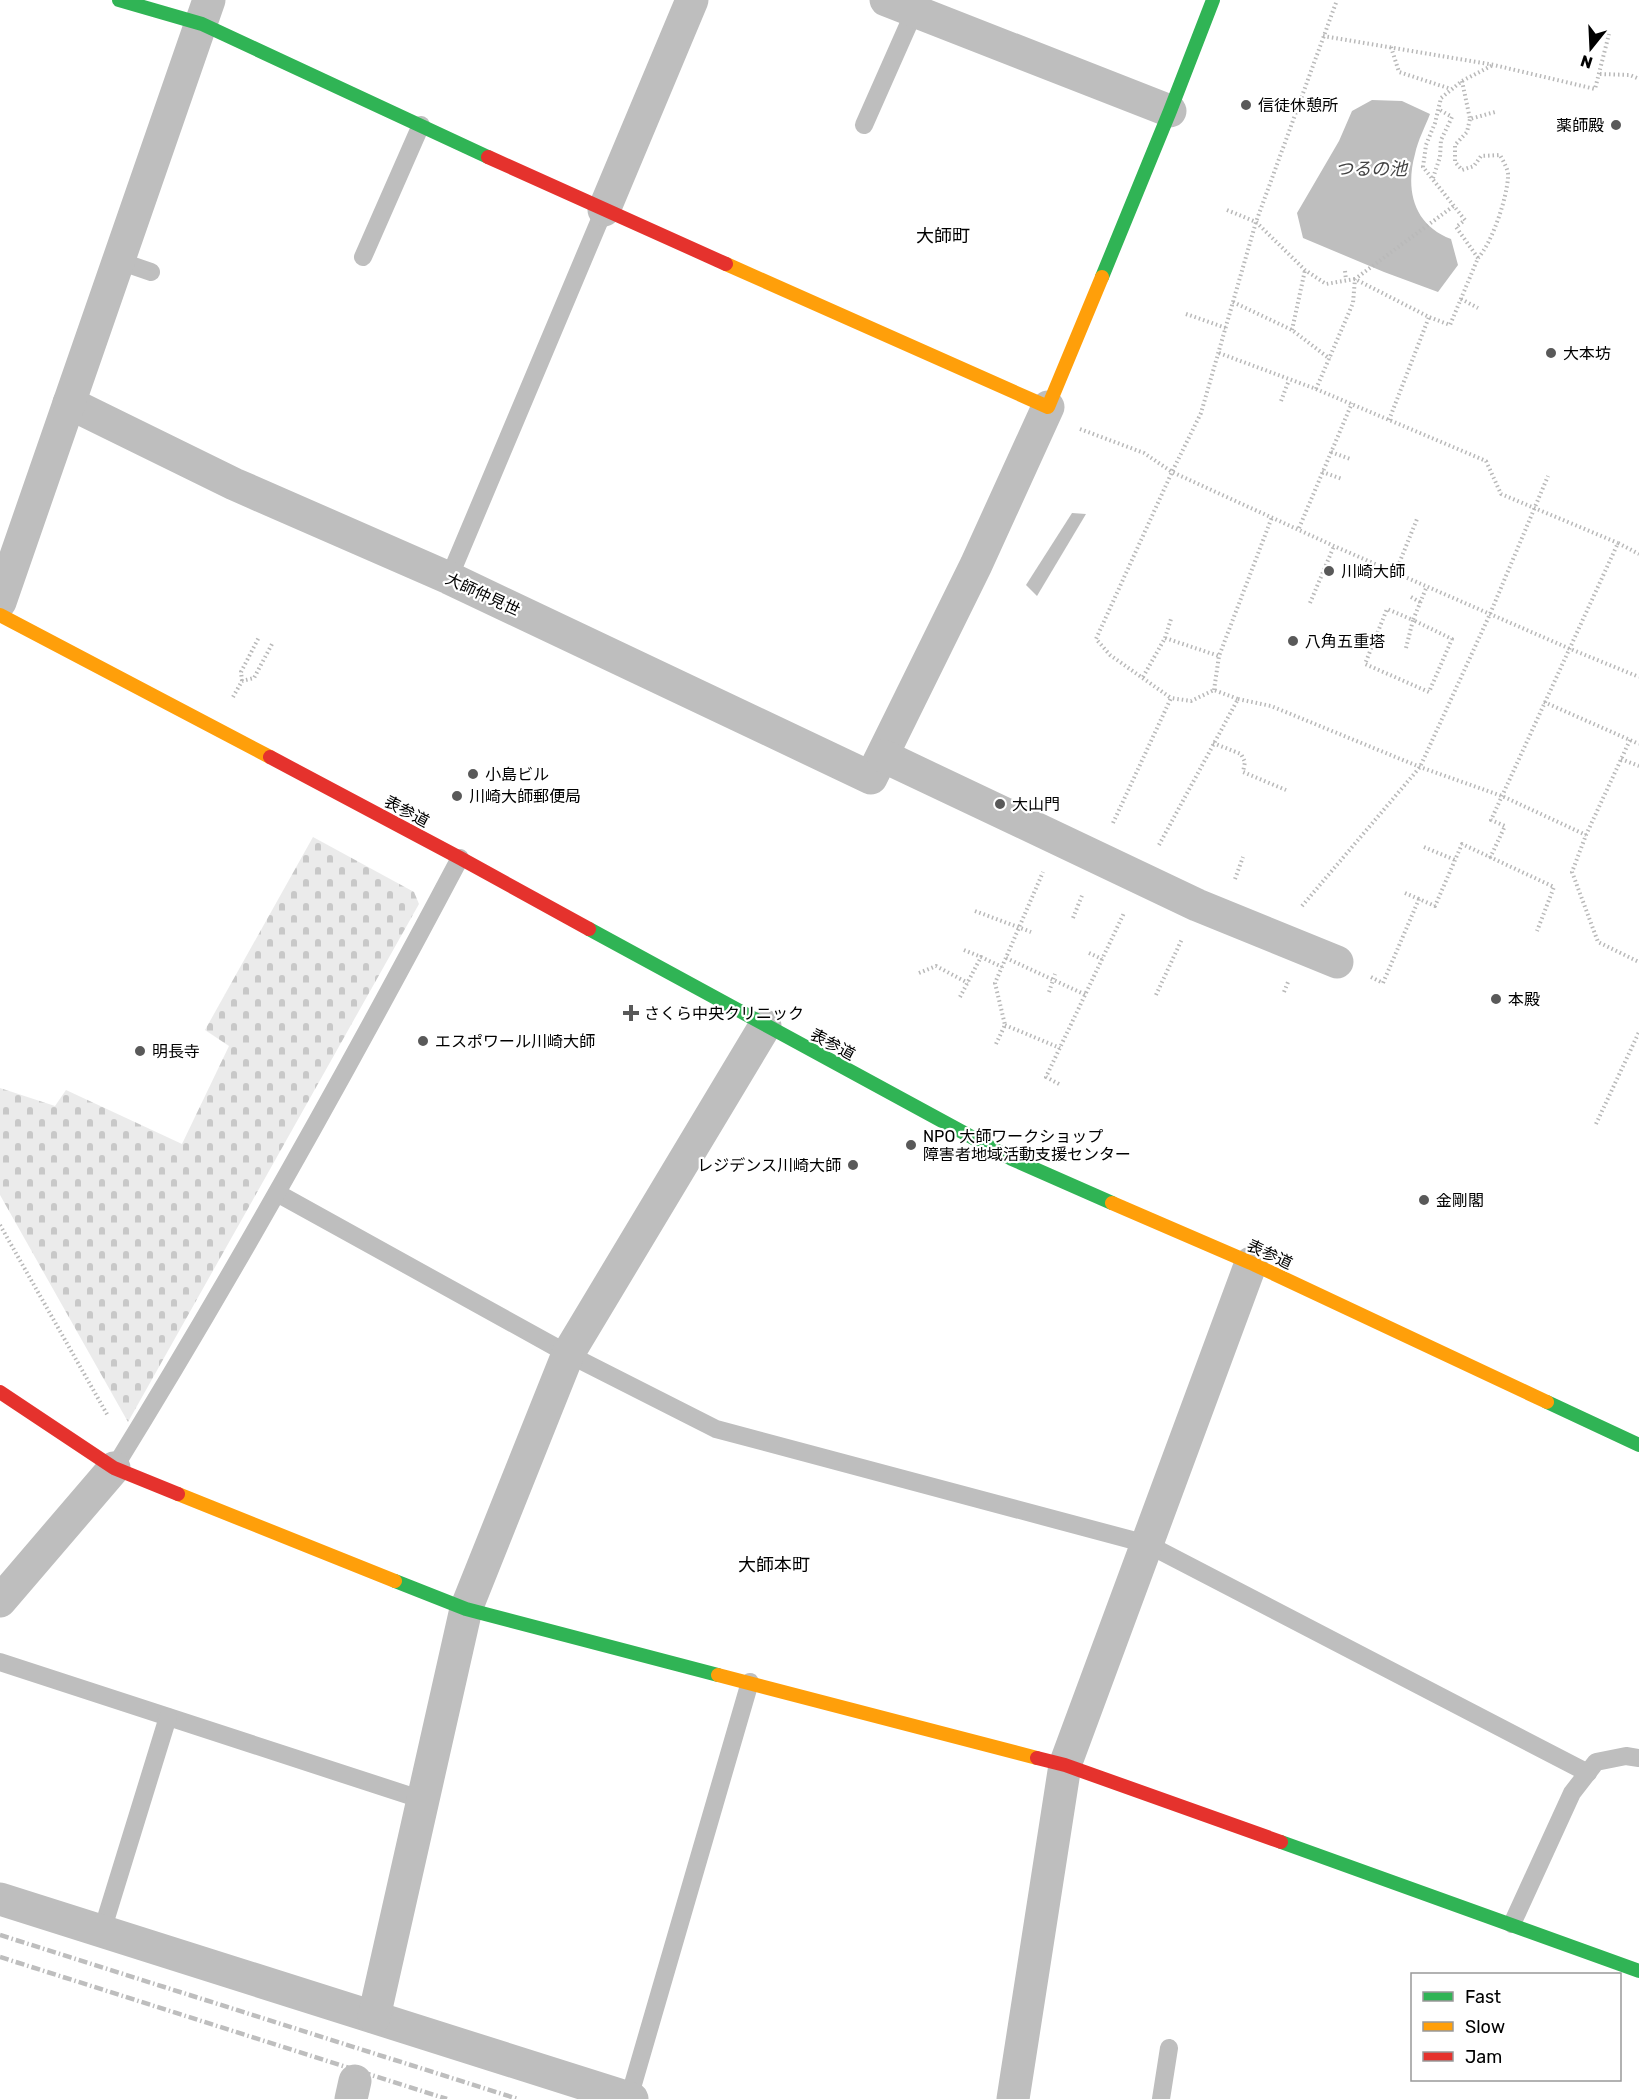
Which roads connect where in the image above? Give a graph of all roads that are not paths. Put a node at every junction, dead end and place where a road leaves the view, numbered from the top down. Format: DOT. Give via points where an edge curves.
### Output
graph roads {
  1 [pos="119,0"];
  2 [pos="692,0"];
  3 [pos="1213,0"];
  4 [pos="900,6"];
  5 [pos="205,12"];
  6 [pos="1170,111"];
  7 [pos="421,125"];
  8 [pos="864,125"];
  9 [pos="604,210"];
  10 [pos="363,257"];
  11 [pos="119,261"];
  12 [pos="151,272"];
  13 [pos="69,403"];
  14 [pos="1048,407"];
  15 [pos="449,578"];
  16 [pos="0,602"];
  17 [pos="0,615"];
  18 [pos="883,756"];
  19 [pos="460,858"];
  20 [pos="1337,962"];
  21 [pos="765,1026"];
  22 [pos="277,1193"];
  23 [pos="1251,1263"];
  24 [pos="568,1354"];
  25 [pos="0,1392"];
  26 [pos="1639,1445"];
  27 [pos="120,1458"];
  28 [pos="1147,1544"];
  29 [pos="0,1601"];
  30 [pos="465,1609"];
  31 [pos="0,1662"];
  32 [pos="750,1682"];
  33 [pos="168,1717"];
  34 [pos="1639,1758"];
  35 [pos="1065,1764"];
  36 [pos="1588,1773"];
  37 [pos="423,1800"];
  38 [pos="0,1899"];
  39 [pos="1512,1924"];
  40 [pos="102,1931"];
  41 [pos="1639,1971"];
  42 [pos="374,2017"];
  43 [pos="1169,2048"];
  44 [pos="631,2098"];
  45 [pos="1012,2099"];
  46 [pos="1161,2099"];
  1 -- 5 [label="street"];
  2 -- 9 [label="street"];
  3 -- 6 [label="street"];
  4 -- 6 [label="street"];
  4 -- 8 [label="lane"];
  5 -- 7 [label="street"];
  5 -- 11 [label="street"];
  6 -- 14 [label="street"];
  7 -- 9 [label="street"];
  7 -- 10 [label="lane"];
  9 -- 14 [label="street"];
  9 -- 15 [label="lane"];
  11 -- 12 [label="lane"];
  11 -- 13 [label="street"];
  13 -- 15 [label="street, 大師仲見世" via="234,484"];
  13 -- 16 [label="street"];
  14 -- 18 [label="street"];
  15 -- 18 [label="street, 大師仲見世" via="872,778"];
  17 -- 19 [label="street, 表参道"];
  18 -- 20 [label="street" via="1197,905"];
  19 -- 21 [label="street, 表参道"];
  19 -- 22 [label="lane"];
  21 -- 23 [label="street, 表参道" via="1011,1159"];
  21 -- 24 [label="street"];
  22 -- 24 [label="lane"];
  22 -- 27 [label="lane"];
  23 -- 26 [label="street, 表参道"];
  23 -- 28 [label="street"];
  24 -- 28 [label="lane" via="716,1429"];
  24 -- 30 [label="street"];
  25 -- 27 [label="street"];
  27 -- 29 [label="street"];
  27 -- 30 [label="street"];
  28 -- 35 [label="street"];
  28 -- 36 [label="lane"];
  30 -- 32 [label="street"];
  30 -- 37 [label="street"];
  31 -- 33 [label="lane"];
  32 -- 35 [label="street"];
  32 -- 44 [label="lane"];
  33 -- 37 [label="lane"];
  33 -- 40 [label="lane"];
  34 -- 36 [label="lane" via="1626,1756 1596,1762"];
  35 -- 39 [label="street"];
  35 -- 45 [label="street"];
  36 -- 39 [label="lane" via="1572,1793"];
  37 -- 42 [label="street"];
  38 -- 40 [label="street"];
  39 -- 41 [label="street"];
  40 -- 42 [label="street"];
  42 -- 44 [label="street"];
  43 -- 46 [label="lane"];
}
